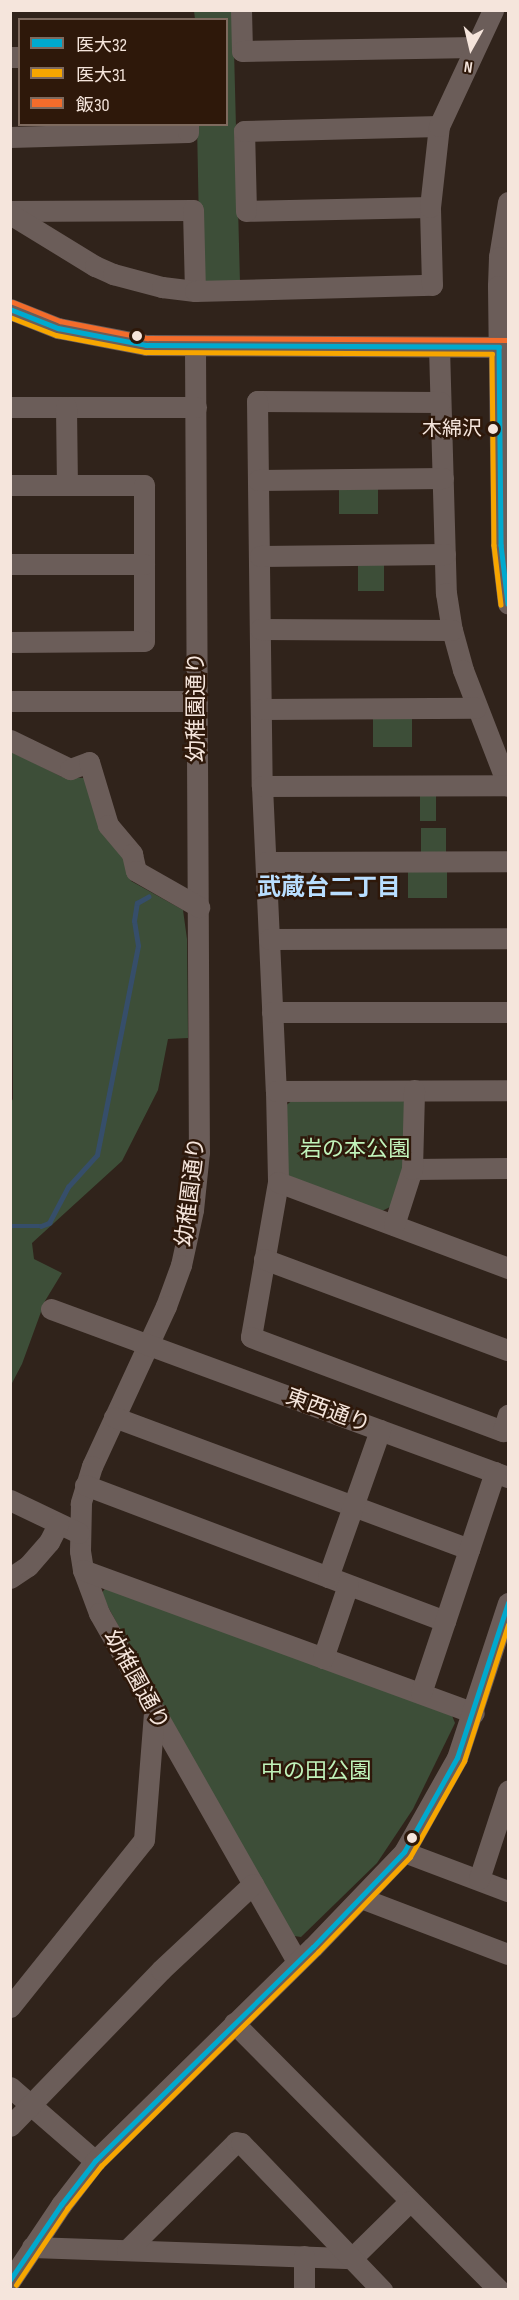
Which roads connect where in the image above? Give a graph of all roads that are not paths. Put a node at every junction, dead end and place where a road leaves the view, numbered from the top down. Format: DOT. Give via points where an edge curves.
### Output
graph roads {
  1 [pos="241,10"];
  2 [pos="493,10"];
  3 [pos="500,10"];
  4 [pos="508,14"];
  5 [pos="475,47"];
  6 [pos="188,126"];
  7 [pos="439,126"];
  8 [pos="10,137"];
  9 [pos="508,202"];
  10 [pos="430,207"];
  11 [pos="10,212"];
  12 [pos="195,291"];
  13 [pos="10,309"];
  14 [pos="195,346"];
  15 [pos="439,347"];
  16 [pos="504,347"];
  17 [pos="440,402"];
  18 [pos="10,407"];
  19 [pos="66,407"];
  20 [pos="196,407"];
  21 [pos="442,478"];
  22 [pos="258,480"];
  23 [pos="10,485"];
  24 [pos="67,485"];
  25 [pos="445,554"];
  26 [pos="260,556"];
  27 [pos="10,564"];
  28 [pos="144,564"];
  29 [pos="508,604"];
  30 [pos="260,629"];
  31 [pos="452,630"];
  32 [pos="10,642"];
  33 [pos="10,701"];
  34 [pos="196,701"];
  35 [pos="476,708"];
  36 [pos="261,709"];
  37 [pos="10,740"];
  38 [pos="501,749"];
  39 [pos="262,786"];
  40 [pos="508,786"];
  41 [pos="508,861"];
  42 [pos="266,862"];
  43 [pos="199,907"];
  44 [pos="508,938"];
  45 [pos="269,939"];
  46 [pos="272,1012"];
  47 [pos="508,1012"];
  48 [pos="414,1090"];
  49 [pos="508,1090"];
  50 [pos="276,1091"];
  51 [pos="508,1168"];
  52 [pos="412,1169"];
  53 [pos="278,1182"];
  54 [pos="394,1225"];
  55 [pos="264,1259"];
  56 [pos="508,1268"];
  57 [pos="51,1309"];
  58 [pos="148,1345"];
  59 [pos="508,1350"];
  60 [pos="508,1415"];
  61 [pos="114,1417"];
  62 [pos="380,1430"];
  63 [pos="502,1475"];
  64 [pos="85,1485"];
  65 [pos="10,1500"];
  66 [pos="353,1506"];
  67 [pos="58,1524"];
  68 [pos="79,1533"];
  69 [pos="469,1549"];
  70 [pos="83,1570"];
  71 [pos="328,1577"];
  72 [pos="10,1578"];
  73 [pos="348,1585"];
  74 [pos="508,1603"];
  75 [pos="445,1621"];
  76 [pos="323,1658"];
  77 [pos="421,1694"];
  78 [pos="474,1713"];
  79 [pos="154,1714"];
  80 [pos="507,1803"];
  81 [pos="404,1852"];
  82 [pos="478,1879"];
  83 [pos="253,1884"];
  84 [pos="508,1891"];
  85 [pos="361,1898"];
  86 [pos="508,1954"];
  87 [pos="297,1962"];
  88 [pos="10,2007"];
  89 [pos="234,2023"];
  90 [pos="10,2087"];
  91 [pos="30,2105"];
  92 [pos="10,2126"];
  93 [pos="95,2161"];
  94 [pos="410,2201"];
  95 [pos="32,2247"];
  96 [pos="127,2250"];
  97 [pos="304,2256"];
  98 [pos="352,2258"];
  99 [pos="10,2281"];
  100 [pos="304,2289"];
  101 [pos="382,2289"];
  102 [pos="499,2289"];
  1 -- 5 [label="street" via="242,51"];
  2 -- 5 [label="street"];
  3 -- 4 [label="street"];
  5 -- 7 [label="street"];
  6 -- 8 [label="street" via="188,132"];
  7 -- 10 [label="street"];
  7 -- 10 [label="street" via="244,130 246,211"];
  9 -- 16 [label="street" via="499,257"];
  10 -- 12 [label="street" via="432,285"];
  11 -- 12 [label="street" via="113,274"];
  11 -- 12 [label="street" via="193,210"];
  13 -- 14 [label="street" via="58,328 100,338 146,345"];
  14 -- 15 [label="street"];
  14 -- 20 [label="street, 幼稚園通り"];
  15 -- 16 [label="street"];
  15 -- 17 [label="street"];
  16 -- 29 [label="street" via="501,545"];
  17 -- 21 [label="street"];
  17 -- 22 [label="street" via="257,401"];
  18 -- 19 [label="street"];
  19 -- 20 [label="street"];
  19 -- 24 [label="street"];
  20 -- 34 [label="street, 幼稚園通り"];
  21 -- 22 [label="street"];
  21 -- 25 [label="street"];
  22 -- 26 [label="street"];
  23 -- 24 [label="street"];
  24 -- 28 [label="street" via="144,484"];
  25 -- 26 [label="street"];
  25 -- 31 [label="street"];
  26 -- 30 [label="street"];
  27 -- 28 [label="street"];
  28 -- 32 [label="street" via="144,641"];
  30 -- 31 [label="street"];
  30 -- 36 [label="street"];
  31 -- 35 [label="street"];
  33 -- 34 [label="street"];
  34 -- 43 [label="street, 幼稚園通り"];
  35 -- 36 [label="street"];
  35 -- 38 [label="street"];
  36 -- 39 [label="street"];
  37 -- 43 [label="street" via="70,769 88,762 108,825 132,854 136,871"];
  38 -- 40 [label="street"];
  39 -- 40 [label="street"];
  39 -- 42 [label="street"];
  41 -- 42 [label="street"];
  42 -- 45 [label="street"];
  43 -- 58 [label="street, 幼稚園通り" via="199,1152 193,1210 181,1265"];
  44 -- 45 [label="street"];
  45 -- 46 [label="street"];
  46 -- 47 [label="street"];
  46 -- 50 [label="street"];
  48 -- 49 [label="street"];
  48 -- 50 [label="street"];
  48 -- 52 [label="street"];
  50 -- 53 [label="street"];
  51 -- 52 [label="street"];
  52 -- 54 [label="street"];
  53 -- 54 [label="street"];
  53 -- 55 [label="street"];
  54 -- 56 [label="street"];
  55 -- 59 [label="street"];
  55 -- 60 [label="street" via="251,1337 503,1431"];
  57 -- 58 [label="street, 東西通り"];
  58 -- 61 [label="street, 幼稚園通り"];
  58 -- 62 [label="street, 東西通り"];
  61 -- 64 [label="street, 幼稚園通り"];
  61 -- 66 [label="street"];
  62 -- 63 [label="street, 東西通り"];
  62 -- 66 [label="street"];
  63 -- 69 [label="street"];
  64 -- 68 [label="street, 幼稚園通り"];
  64 -- 71 [label="street"];
  65 -- 67 [label="street"];
  66 -- 69 [label="street"];
  66 -- 71 [label="street"];
  67 -- 68 [label="street"];
  67 -- 72 [label="street" via="35,1558"];
  68 -- 70 [label="street, 幼稚園通り"];
  69 -- 75 [label="street"];
  70 -- 76 [label="street"];
  70 -- 79 [label="street, 幼稚園通り" via="99,1613"];
  71 -- 73 [label="street"];
  73 -- 75 [label="street"];
  73 -- 76 [label="street"];
  74 -- 78 [label="street"];
  75 -- 77 [label="street"];
  76 -- 77 [label="street"];
  77 -- 78 [label="street"];
  78 -- 81 [label="street" via="458,1758"];
  79 -- 83 [label="street, 幼稚園通り"];
  79 -- 88 [label="street" via="144,1840"];
  80 -- 82 [label="street"];
  81 -- 82 [label="street"];
  81 -- 85 [label="street"];
  82 -- 84 [label="street"];
  83 -- 87 [label="street, 幼稚園通り"];
  83 -- 91 [label="street" via="161,1970"];
  85 -- 86 [label="street"];
  85 -- 87 [label="street"];
  87 -- 89 [label="street"];
  89 -- 93 [label="street"];
  89 -- 94 [label="street"];
  90 -- 91 [label="street"];
  91 -- 92 [label="street"];
  91 -- 93 [label="street"];
  93 -- 95 [label="street"];
  94 -- 98 [label="street"];
  94 -- 102 [label="street"];
  95 -- 96 [label="street"];
  95 -- 99 [label="street"];
  96 -- 97 [label="street"];
  96 -- 98 [label="street" via="236,2142"];
  97 -- 98 [label="street"];
  97 -- 100 [label="street"];
  98 -- 101 [label="street"];
}
